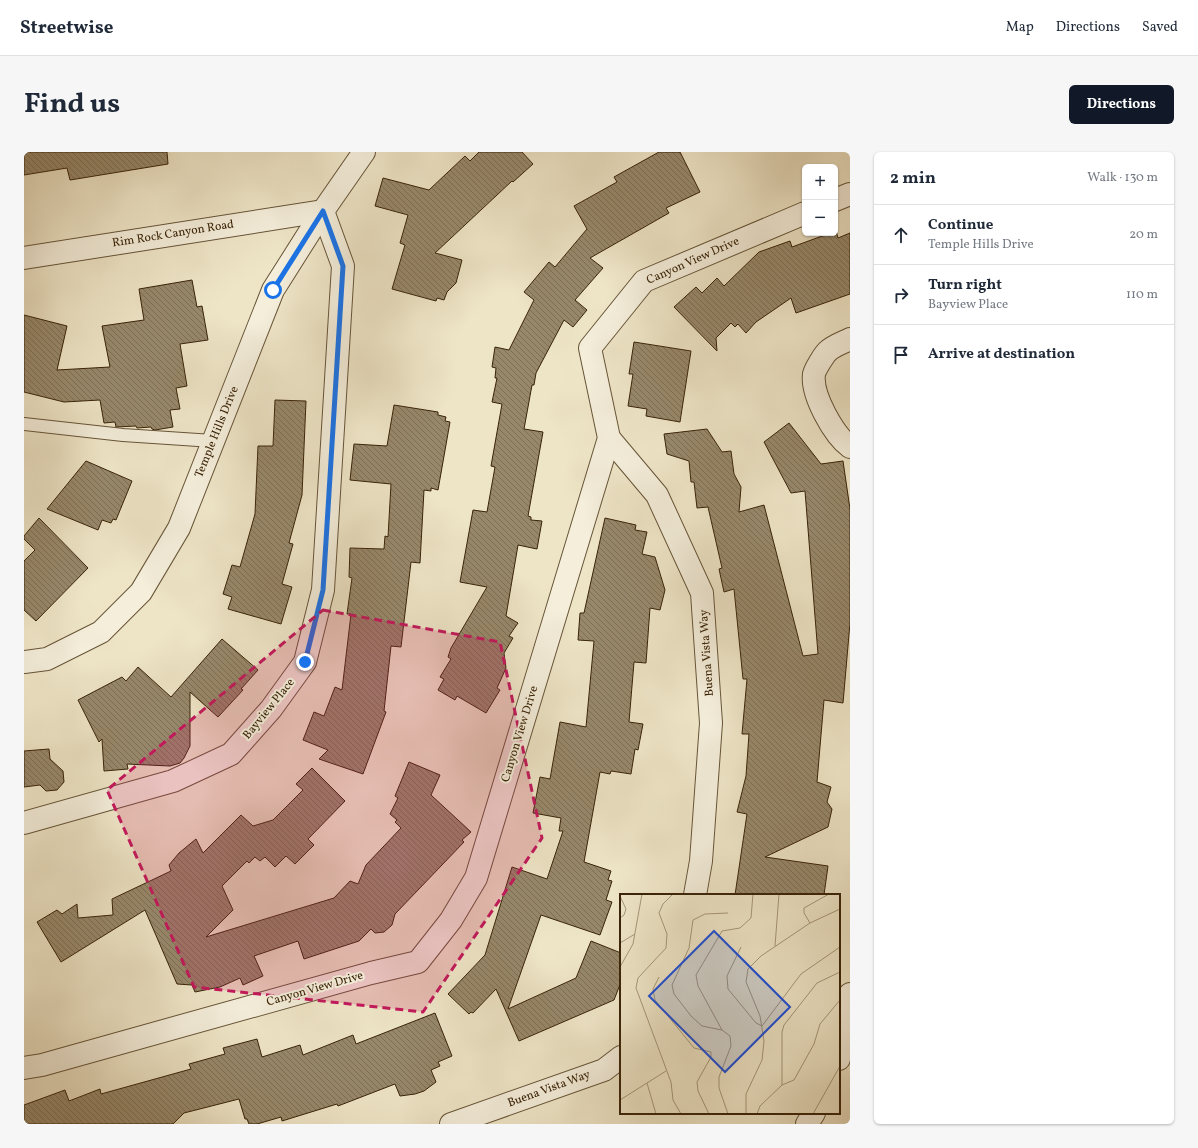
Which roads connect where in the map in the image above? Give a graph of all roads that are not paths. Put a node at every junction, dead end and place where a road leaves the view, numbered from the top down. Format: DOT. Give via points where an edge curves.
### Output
graph roads {
  1 [pos="364,152"];
  2 [pos="850,194"];
  3 [pos="838,199"];
  4 [pos="323,211"];
  5 [pos="802,214"];
  6 [pos="24,258"];
  7 [pos="850,339"];
  8 [pos="24,424"];
  9 [pos="609,438"];
  10 [pos="213,441"];
  11 [pos="850,447"];
  12 [pos="24,662"];
  13 [pos="24,823"];
  14 [pos="695,894"];
  15 [pos="850,994"];
  16 [pos="840,1052"];
  17 [pos="620,1058"];
  18 [pos="24,1068"];
  19 [pos="813,1114"];
  20 [pos="451,1124"];
  21 [pos="808,1124"];
  1 -- 4 [label="street, Temple Hills Drive"];
  2 -- 3 [label="street"];
  4 -- 6 [label="street, Rim Rock Canyon Road"];
  4 -- 10 [label="street, Temple Hills Drive" via="273,290"];
  4 -- 13 [label="street, Bayview Place" via="343,266 323,590 305,662 271,709 231,754 173,781"];
  5 -- 9 [label="street, Canyon View Drive" via="644,281 590,348"];
  7 -- 11 [label="street" via="828,350 814,374 817,398 828,420 844,443"];
  8 -- 10 [label="lane"];
  9 -- 14 [label="street, Buena Vista Way" via="657,495 702,593 711,723 701,861"];
  9 -- 18 [label="street, Canyon View Drive" via="476,878 451,920 418,962"];
  10 -- 12 [label="street, Temple Hills Drive" via="179,528 141,592 101,632 47,659"];
  15 -- 16 [label="street"];
  17 -- 20 [label="street, Buena Vista Way" via="604,1070"];
  19 -- 21 [label="street"];
}
